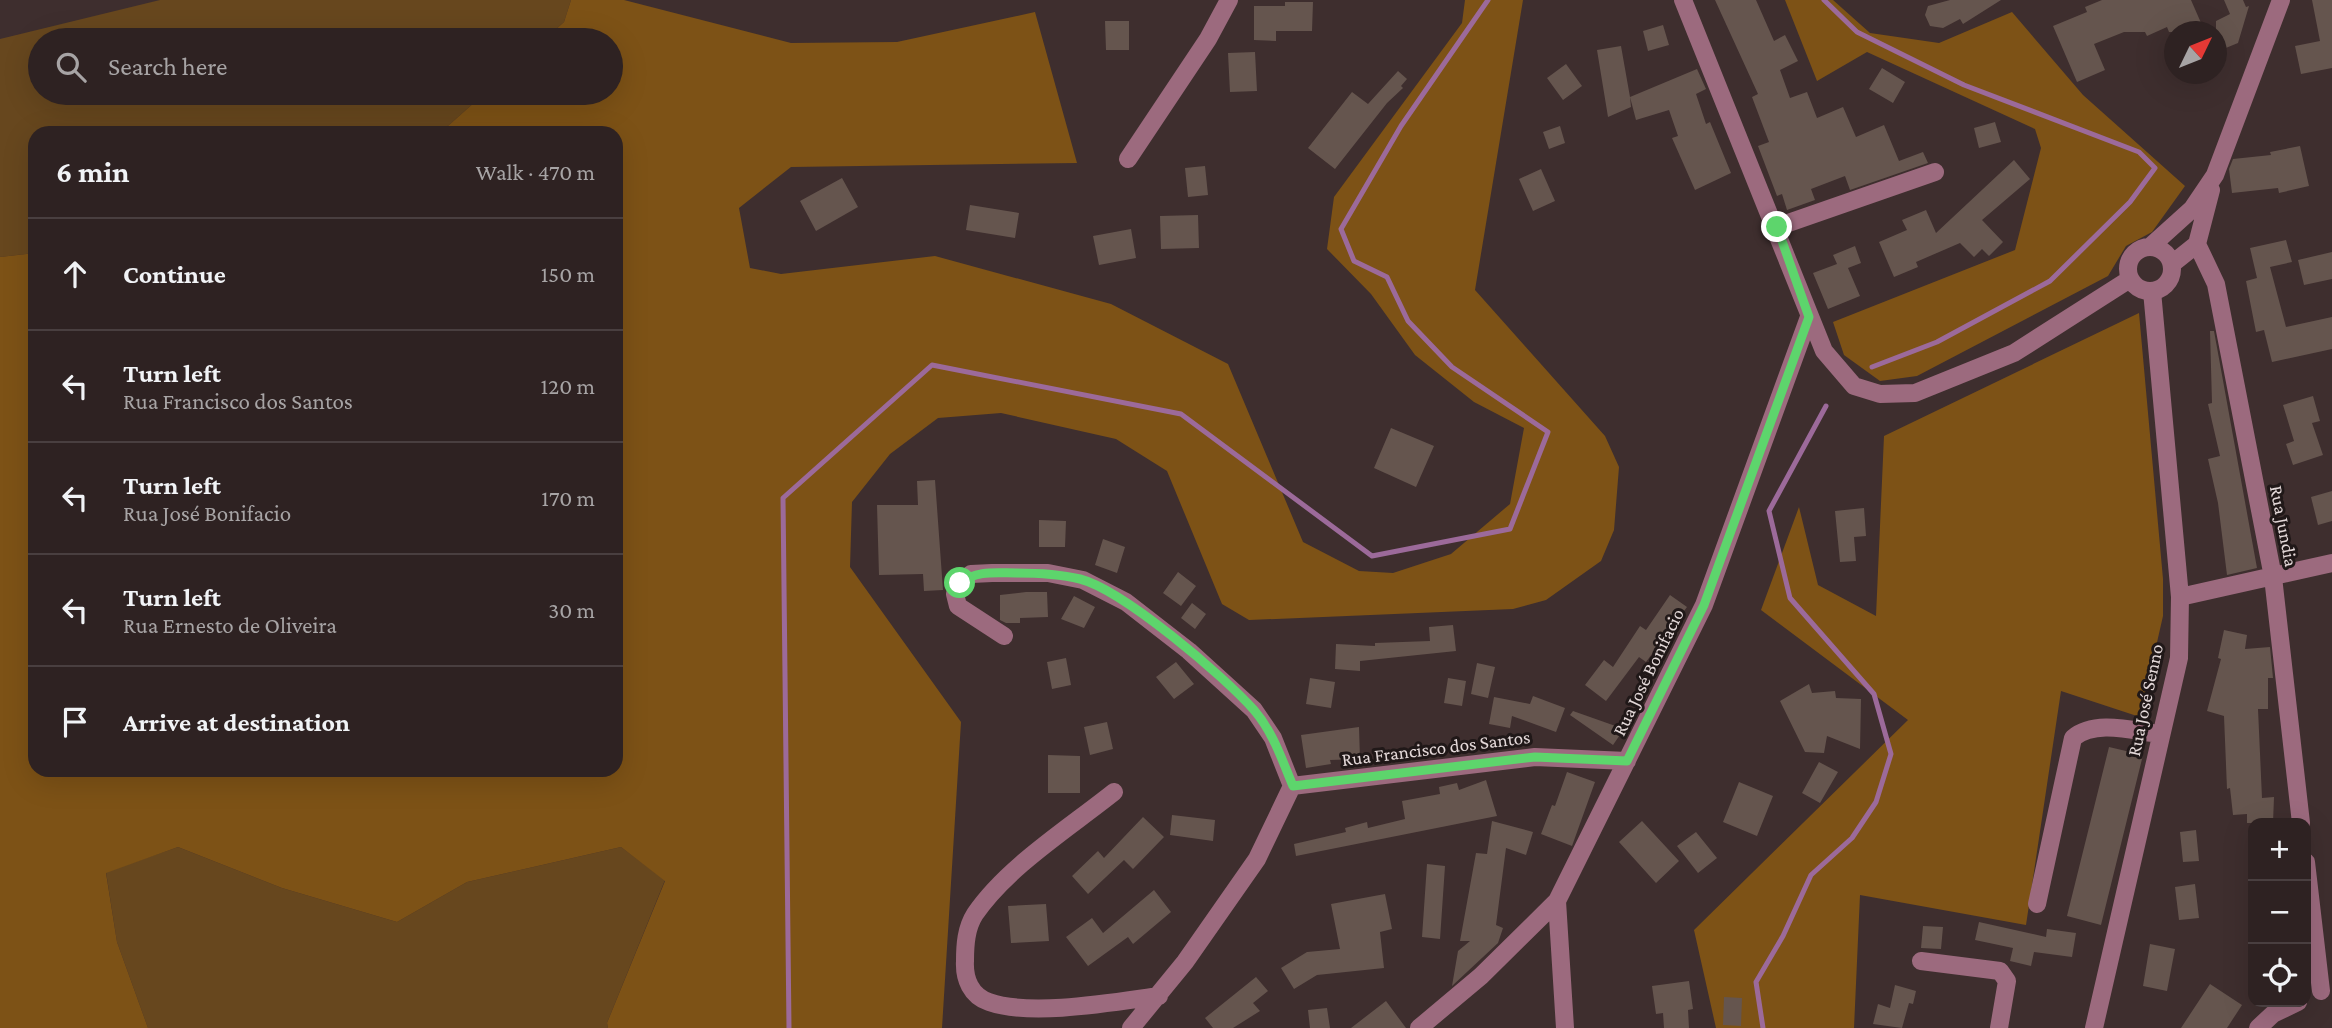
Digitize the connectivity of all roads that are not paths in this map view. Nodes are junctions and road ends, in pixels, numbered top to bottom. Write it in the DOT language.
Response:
graph roads {
  1 [pos="1228,0"];
  2 [pos="1683,0"];
  3 [pos="2281,0"];
  4 [pos="1128,159"];
  5 [pos="1935,172"];
  6 [pos="2214,175"];
  7 [pos="1777,227"];
  8 [pos="2197,244"];
  9 [pos="2151,246"];
  10 [pos="2172,264"];
  11 [pos="2130,279"];
  12 [pos="2152,291"];
  13 [pos="1809,317"];
  14 [pos="2332,563"];
  15 [pos="2273,577"];
  16 [pos="2180,597"];
  17 [pos="1003,636"];
  18 [pos="2160,734"];
  19 [pos="1627,761"];
  20 [pos="1293,786"];
  21 [pos="1114,792"];
  22 [pos="2300,818"];
  23 [pos="2308,881"];
  24 [pos="1557,901"];
  25 [pos="2037,904"];
  26 [pos="1921,961"];
  27 [pos="2320,994"];
  28 [pos="1159,996"];
  29 [pos="2288,1007"];
  30 [pos="1131,1028"];
  31 [pos="1419,1028"];
  32 [pos="1565,1028"];
  33 [pos="1999,1028"];
  34 [pos="2094,1028"];
  35 [pos="2258,1028"];
  1 -- 4 [label="street"];
  2 -- 7 [label="street"];
  3 -- 6 [label="street"];
  5 -- 7 [label="street"];
  6 -- 8 [label="street"];
  6 -- 9 [label="street"];
  7 -- 13 [label="street"];
  8 -- 10 [label="street"];
  8 -- 15 [label="street, Rua Jundia"];
  9 -- 10 [label="street"];
  9 -- 11 [label="street"];
  10 -- 12 [label="street"];
  11 -- 12 [label="street"];
  11 -- 13 [label="street"];
  12 -- 16 [label="street, Rua José Senno"];
  13 -- 19 [label="street, Rua José Bonifacio"];
  14 -- 15 [label="street"];
  15 -- 16 [label="street"];
  15 -- 22 [label="street, Rua Jundia"];
  16 -- 18 [label="street, Rua José Senno"];
  17 -- 20 [label="street"];
  18 -- 25 [label="street"];
  18 -- 34 [label="street, Rua José Senno"];
  19 -- 20 [label="street, Rua Francisco dos Santos"];
  19 -- 24 [label="street, Rua José Bonifacio"];
  20 -- 28 [label="street"];
  21 -- 28 [label="street"];
  23 -- 27 [label="street"];
  24 -- 31 [label="street, Rua José Bonifacio"];
  24 -- 32 [label="street"];
  26 -- 33 [label="street"];
  28 -- 30 [label="street"];
  29 -- 35 [label="street"];
}
